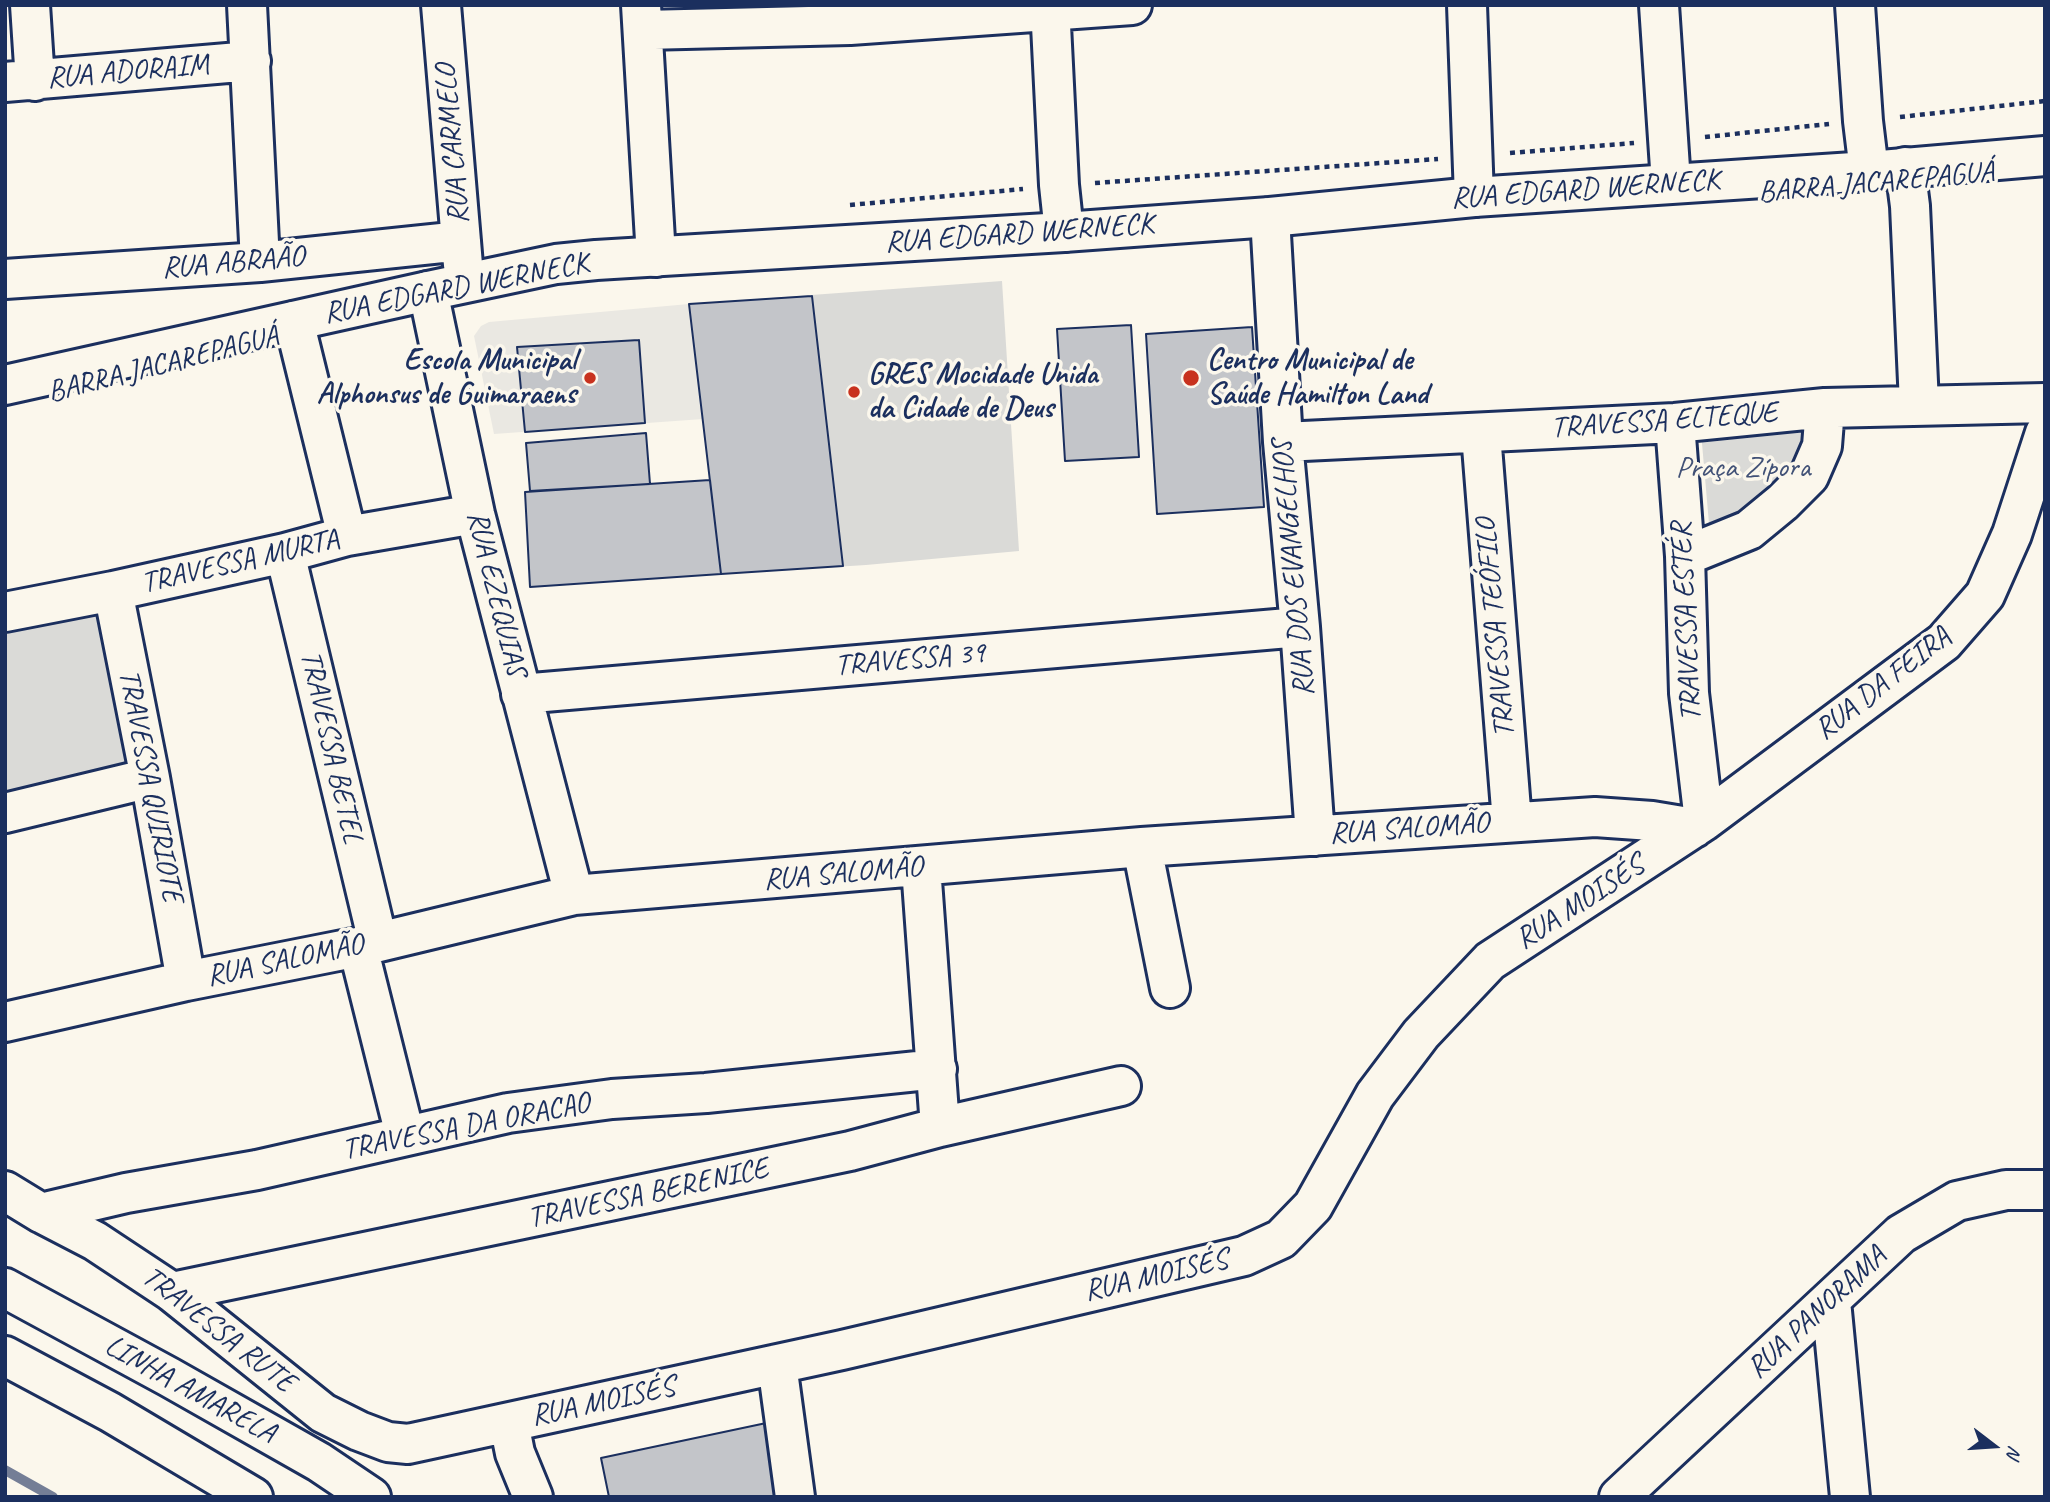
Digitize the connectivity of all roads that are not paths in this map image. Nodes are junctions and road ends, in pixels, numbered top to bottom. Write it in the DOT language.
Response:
graph roads {
  1 [pos="30,5"];
  2 [pos="247,5"];
  3 [pos="441,5"];
  4 [pos="1132,5"];
  5 [pos="1467,5"];
  6 [pos="1659,5"];
  7 [pos="1854,5"];
  8 [pos="1050,8"];
  9 [pos="850,15"];
  10 [pos="643,18"];
  11 [pos="251,61"];
  12 [pos="20,81"];
  13 [pos="2045,156"];
  14 [pos="1887,169"];
  15 [pos="1671,183"];
  16 [pos="1474,197"];
  17 [pos="1270,217"];
  18 [pos="1065,232"];
  19 [pos="461,241"];
  20 [pos="656,257"];
  21 [pos="260,262"];
  22 [pos="5,279"];
  23 [pos="465,283"];
  24 [pos="428,291"];
  25 [pos="294,321"];
  26 [pos="5,386"];
  27 [pos="2045,403"];
  28 [pos="1919,404"];
  29 [pos="1825,408"];
  30 [pos="1675,423"];
  31 [pos="2045,433"];
  32 [pos="1480,434"];
  33 [pos="1283,443"];
  34 [pos="475,514"];
  35 [pos="347,536"];
  36 [pos="285,553"];
  37 [pos="1685,556"];
  38 [pos="113,591"];
  39 [pos="5,612"];
  40 [pos="1300,627"];
  41 [pos="521,694"];
  42 [pos="150,778"];
  43 [pos="5,813"];
  44 [pos="1512,822"];
  45 [pos="1699,824"];
  46 [pos="1315,836"];
  47 [pos="1142,847"];
  48 [pos="921,867"];
  49 [pos="574,895"];
  50 [pos="368,944"];
  51 [pos="186,981"];
  52 [pos="1170,988"];
  53 [pos="5,1022"];
  54 [pos="937,1069"];
  55 [pos="1121,1086"];
  56 [pos="940,1127"];
  57 [pos="405,1135"];
  58 [pos="2045,1190"];
  59 [pos="5,1191"];
  60 [pos="41,1213"];
  61 [pos="5,1288"];
  62 [pos="172,1292"];
  63 [pos="1832,1301"];
  64 [pos="5,1356"];
  65 [pos="777,1364"];
  66 [pos="5,1377"];
  67 [pos="110,1412"];
  68 [pos="509,1423"];
  69 [pos="437,1438"];
  70 [pos="253,1497"];
  71 [pos="371,1497"];
  72 [pos="533,1497"];
  73 [pos="795,1497"];
  74 [pos="1619,1497"];
  75 [pos="1850,1497"];
  1 -- 12 [label="main road"];
  2 -- 11 [label="main road"];
  3 -- 19 [label="main road, RUA CARMELO"];
  4 -- 8 [label="main road"];
  5 -- 16 [label="main road"];
  6 -- 15 [label="main road"];
  7 -- 14 [label="main road"];
  8 -- 9 [label="main road"];
  8 -- 18 [label="main road"];
  9 -- 10 [label="main road"];
  10 -- 20 [label="main road"];
  11 -- 12 [label="main road, RUA ADORAIM"];
  11 -- 21 [label="main road"];
  13 -- 14 [label="main road, RUA EDGARD WERNECK"];
  14 -- 15 [label="main road, RUA EDGARD WERNECK"];
  14 -- 28 [label="main road"];
  15 -- 16 [label="main road, RUA EDGARD WERNECK"];
  16 -- 17 [label="main road, RUA EDGARD WERNECK"];
  17 -- 18 [label="main road, RUA EDGARD WERNECK"];
  17 -- 33 [label="main road, RUA DOS EVANGELHOS"];
  18 -- 20 [label="main road, RUA EDGARD WERNECK"];
  19 -- 21 [label="main road, RUA ABRAÃO"];
  19 -- 23 [label="main road, RUA CARMELO"];
  20 -- 23 [label="main road, RUA EDGARD WERNECK"];
  21 -- 22 [label="main road, RUA ABRAÃO"];
  23 -- 24 [label="main road, RUA EDGARD WERNECK"];
  24 -- 25 [label="main road, RUA EDGARD WERNECK"];
  24 -- 34 [label="main road, RUA EZEQUIAS"];
  25 -- 26 [label="main road, RUA EDGARD WERNECK"];
  25 -- 35 [label="main road"];
  27 -- 28 [label="main road, TRAVESSA ELTEQUE"];
  28 -- 29 [label="main road, TRAVESSA ELTEQUE"];
  29 -- 30 [label="main road, TRAVESSA ELTEQUE"];
  29 -- 37 [label="main road"];
  30 -- 32 [label="main road, TRAVESSA ELTEQUE"];
  30 -- 37 [label="main road, TRAVESSA ESTÉR"];
  31 -- 45 [label="main road, RUA DA FEIRA"];
  32 -- 33 [label="main road, TRAVESSA ELTEQUE"];
  32 -- 44 [label="main road, TRAVESSA TEÓFILO"];
  33 -- 40 [label="main road, RUA DOS EVANGELHOS"];
  34 -- 35 [label="main road, TRAVESSA MURTA"];
  34 -- 41 [label="main road, RUA EZEQUIAS"];
  35 -- 36 [label="main road, TRAVESSA MURTA"];
  36 -- 38 [label="main road, TRAVESSA MURTA"];
  36 -- 50 [label="main road, TRAVESSA BETEL"];
  37 -- 45 [label="main road, TRAVESSA ESTÉR"];
  38 -- 39 [label="main road, TRAVESSA MURTA"];
  38 -- 42 [label="main road, TRAVESSA QUIRIOTE"];
  40 -- 41 [label="main road, TRAVESSA 39"];
  40 -- 46 [label="main road, RUA DOS EVANGELHOS"];
  41 -- 49 [label="main road, RUA EZEQUIAS"];
  42 -- 43 [label="main road"];
  42 -- 51 [label="main road, TRAVESSA QUIRIOTE"];
  44 -- 45 [label="main road, RUA SALOMÃO"];
  44 -- 46 [label="main road, RUA SALOMÃO"];
  45 -- 65 [label="main road, RUA MOISÉS"];
  46 -- 47 [label="main road, RUA SALOMÃO"];
  47 -- 48 [label="main road, RUA SALOMÃO"];
  47 -- 52 [label="main road"];
  48 -- 49 [label="main road, RUA SALOMÃO"];
  48 -- 54 [label="main road"];
  49 -- 50 [label="main road, RUA SALOMÃO"];
  50 -- 51 [label="main road, RUA SALOMÃO"];
  50 -- 57 [label="main road, TRAVESSA BETEL"];
  51 -- 53 [label="main road, RUA SALOMÃO"];
  54 -- 56 [label="main road"];
  54 -- 57 [label="main road, TRAVESSA DA ORACAO"];
  55 -- 56 [label="main road, TRAVESSA BERENICE"];
  56 -- 62 [label="main road, TRAVESSA BERENICE"];
  57 -- 60 [label="main road, TRAVESSA DA ORACAO"];
  58 -- 63 [label="main road, RUA PANORAMA"];
  59 -- 60 [label="main road, TRAVESSA RUTE"];
  60 -- 62 [label="main road, TRAVESSA RUTE"];
  61 -- 71 [label="main road, LINHA AMARELA"];
  62 -- 69 [label="main road, TRAVESSA RUTE"];
  63 -- 74 [label="main road, RUA PANORAMA"];
  63 -- 75 [label="main road"];
  64 -- 67 [label="main road, LINHA AMARELA"];
  65 -- 68 [label="main road, RUA MOISÉS"];
  65 -- 73 [label="main road"];
  66 -- 67 [label="main road"];
  67 -- 70 [label="main road, LINHA AMARELA"];
  68 -- 69 [label="main road, RUA MOISÉS"];
  68 -- 72 [label="main road"];
}
